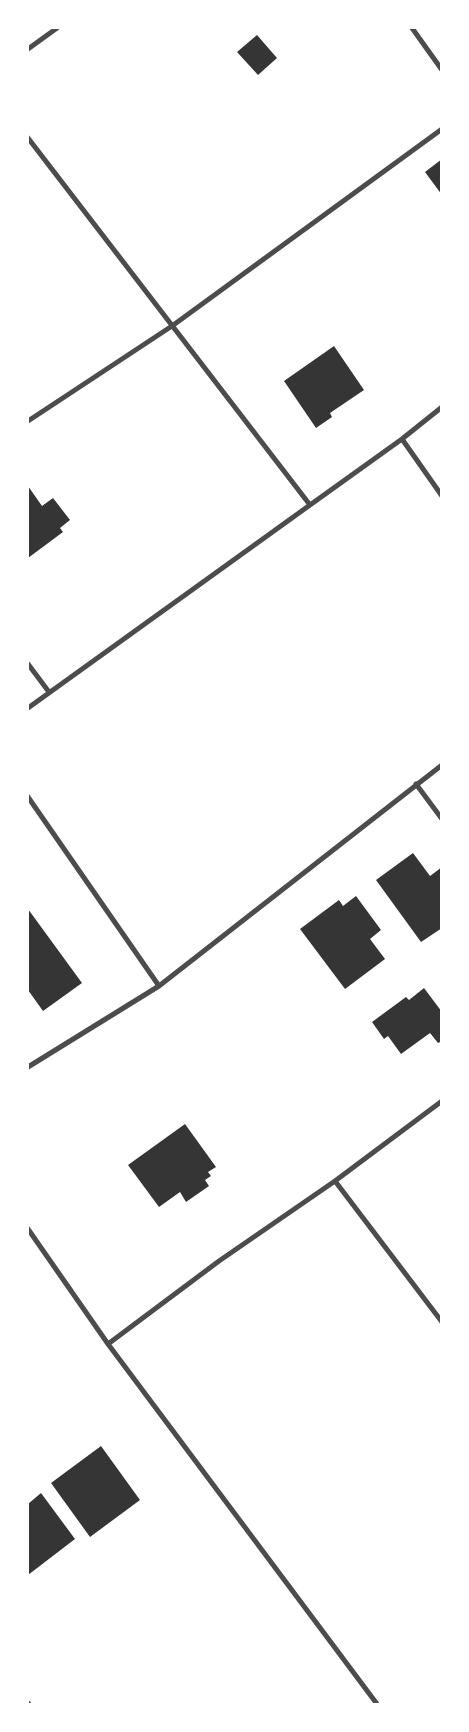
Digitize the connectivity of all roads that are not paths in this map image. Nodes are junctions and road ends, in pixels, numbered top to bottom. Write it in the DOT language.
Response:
graph roads {
  1 [pos="57,28"];
  2 [pos="412,28"];
  3 [pos="28,49"];
  4 [pos="442,70"];
  5 [pos="442,129"];
  6 [pos="28,138"];
  7 [pos="172,326"];
  8 [pos="442,408"];
  9 [pos="28,421"];
  10 [pos="402,439"];
  11 [pos="442,496"];
  12 [pos="310,505"];
  13 [pos="28,664"];
  14 [pos="49,692"];
  15 [pos="28,708"];
  16 [pos="442,764"];
  17 [pos="416,784"];
  18 [pos="28,797"];
  19 [pos="442,819"];
  20 [pos="159,986"];
  21 [pos="28,1067"];
  22 [pos="442,1101"];
  23 [pos="335,1181"];
  24 [pos="28,1229"];
  25 [pos="442,1322"];
  26 [pos="108,1344"];
  27 [pos="377,1704"];
  1 -- 3 [label="street"];
  2 -- 4 [label="street"];
  5 -- 7 [label="street"];
  6 -- 7 [label="street"];
  7 -- 9 [label="street"];
  7 -- 12 [label="street"];
  8 -- 10 [label="street"];
  10 -- 11 [label="street"];
  10 -- 12 [label="street"];
  12 -- 14 [label="street"];
  13 -- 14 [label="street"];
  14 -- 15 [label="street"];
  16 -- 17 [label="street"];
  17 -- 19 [label="street"];
  17 -- 20 [label="street"];
  18 -- 20 [label="street"];
  20 -- 21 [label="street"];
  22 -- 23 [label="street"];
  23 -- 25 [label="street"];
  23 -- 26 [label="street"];
  24 -- 26 [label="street"];
  26 -- 27 [label="street"];
}
